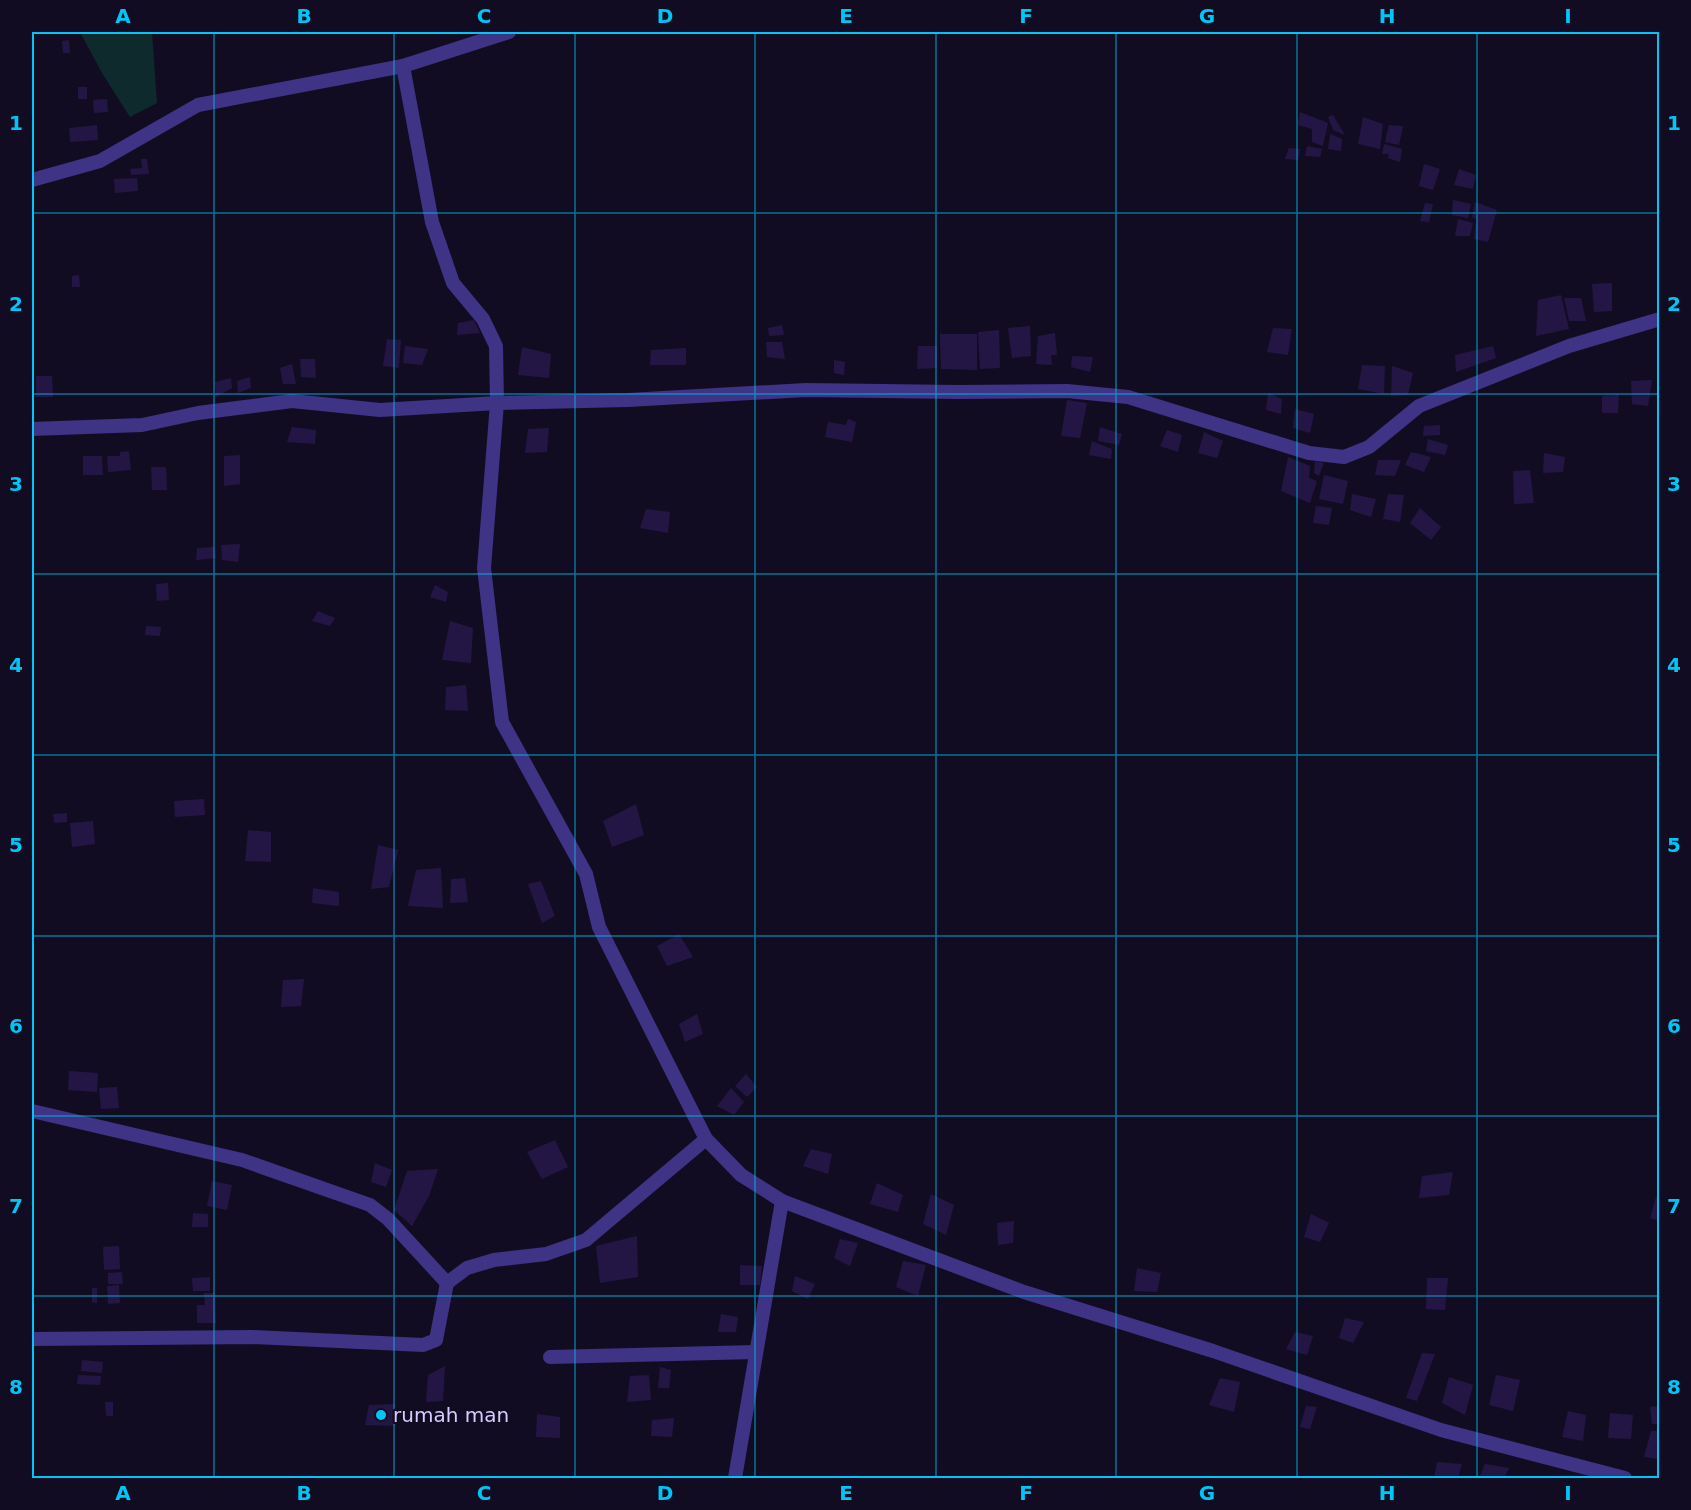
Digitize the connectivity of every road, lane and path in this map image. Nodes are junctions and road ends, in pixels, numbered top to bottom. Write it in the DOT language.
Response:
graph roads {
  1 [pos="509,32"];
  2 [pos="403,66"];
  3 [pos="32,180"];
  4 [pos="1659,319"];
  5 [pos="497,403"];
  6 [pos="32,429"];
  7 [pos="32,1111"];
  8 [pos="705,1139"];
  9 [pos="782,1201"];
  10 [pos="447,1283"];
  11 [pos="32,1339"];
  12 [pos="756,1352"];
  13 [pos="550,1357"];
  14 [pos="735,1479"];
  15 [pos="1625,1479"];
  1 -- 2 [label="street"];
  2 -- 3 [label="street"];
  2 -- 5 [label="street"];
  4 -- 5 [label="street"];
  5 -- 6 [label="street"];
  5 -- 8 [label="street"];
  7 -- 10 [label="street"];
  8 -- 9 [label="street"];
  8 -- 10 [label="street"];
  9 -- 12 [label="street"];
  9 -- 15 [label="street"];
  10 -- 11 [label="street"];
  12 -- 13 [label="street"];
  12 -- 14 [label="street"];
}
